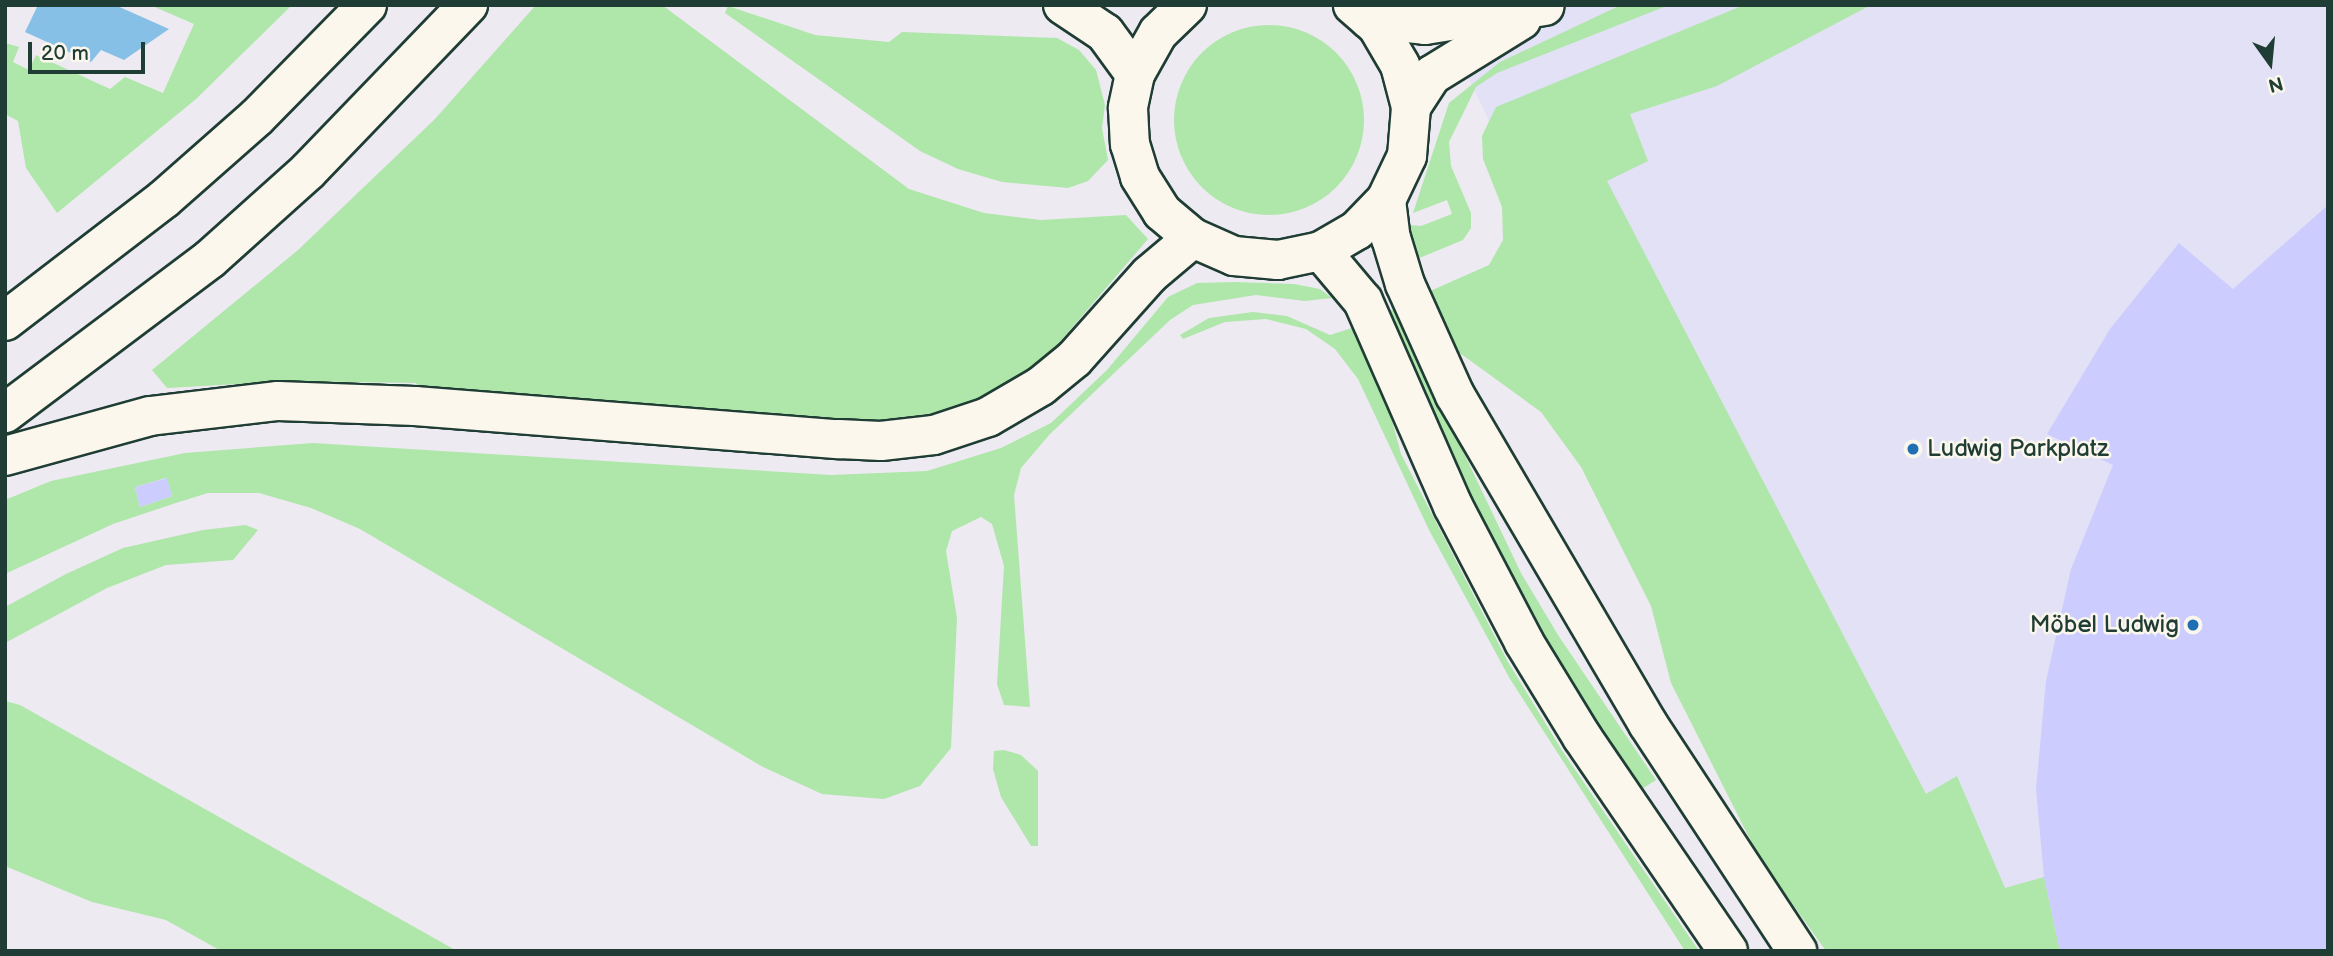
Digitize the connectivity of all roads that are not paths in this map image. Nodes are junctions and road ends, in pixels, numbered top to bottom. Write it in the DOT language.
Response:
graph roads {
  1 [pos="367,5"];
  2 [pos="468,5"];
  3 [pos="1063,5"];
  4 [pos="1187,5"];
  5 [pos="1546,6"];
  6 [pos="1361,12"];
  7 [pos="1135,74"];
  8 [pos="1411,107"];
  9 [pos="1387,200"];
  10 [pos="1193,238"];
  11 [pos="1321,251"];
  12 [pos="5,321"];
  13 [pos="5,413"];
  14 [pos="5,456"];
  15 [pos="1728,951"];
  16 [pos="1797,951"];
  1 -- 12 [label="main road"];
  2 -- 13 [label="main road"];
  3 -- 7 [label="main road"];
  4 -- 7 [label="main road"];
  5 -- 6 [label="main road"];
  5 -- 8 [label="main road"];
  6 -- 8 [label="main road"];
  7 -- 10 [label="main road"];
  8 -- 9 [label="main road"];
  9 -- 11 [label="main road"];
  9 -- 16 [label="main road"];
  10 -- 11 [label="main road"];
  10 -- 14 [label="main road"];
  11 -- 15 [label="main road"];
}
